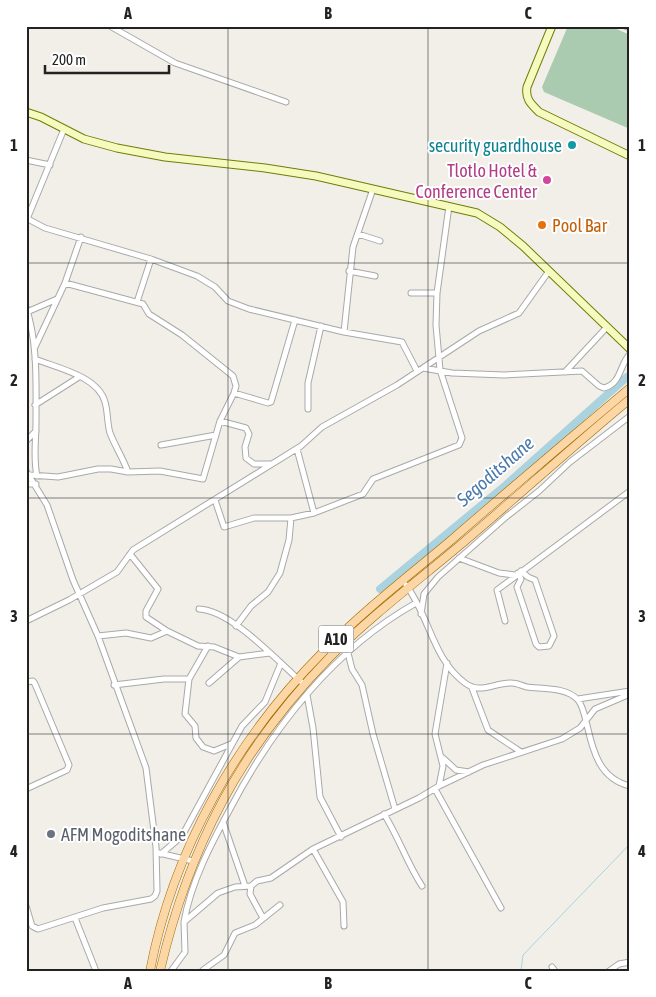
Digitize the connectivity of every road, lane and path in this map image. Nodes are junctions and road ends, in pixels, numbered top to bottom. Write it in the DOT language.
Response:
graph roads {
  1 [pos="110,26"];
  2 [pos="552,26"];
  3 [pos="625,26"];
  4 [pos="630,28"];
  5 [pos="286,102"];
  6 [pos="26,112"];
  7 [pos="64,129"];
  8 [pos="630,156"];
  9 [pos="26,160"];
  10 [pos="50,165"];
  11 [pos="373,189"];
  12 [pos="449,206"];
  13 [pos="27,218"];
  14 [pos="358,234"];
  15 [pos="81,237"];
  16 [pos="380,241"];
  17 [pos="151,259"];
  18 [pos="349,271"];
  19 [pos="549,271"];
  20 [pos="375,276"];
  21 [pos="65,283"];
  22 [pos="411,293"];
  23 [pos="437,293"];
  24 [pos="57,299"];
  25 [pos="137,302"];
  26 [pos="27,311"];
  27 [pos="295,320"];
  28 [pos="320,326"];
  29 [pos="607,327"];
  30 [pos="344,332"];
  31 [pos="34,349"];
  32 [pos="630,349"];
  33 [pos="630,354"];
  34 [pos="438,358"];
  35 [pos="35,359"];
  36 [pos="422,368"];
  37 [pos="440,370"];
  38 [pos="417,372"];
  39 [pos="565,372"];
  40 [pos="79,377"];
  41 [pos="630,388"];
  42 [pos="234,393"];
  43 [pos="630,399"];
  44 [pos="35,406"];
  45 [pos="308,409"];
  46 [pos="630,416"];
  47 [pos="220,421"];
  48 [pos="36,431"];
  49 [pos="216,435"];
  50 [pos="26,441"];
  51 [pos="161,445"];
  52 [pos="297,448"];
  53 [pos="271,464"];
  54 [pos="128,472"];
  55 [pos="28,473"];
  56 [pos="37,476"];
  57 [pos="26,484"];
  58 [pos="36,484"];
  59 [pos="630,491"];
  60 [pos="215,500"];
  61 [pos="314,513"];
  62 [pos="291,518"];
  63 [pos="130,554"];
  64 [pos="459,558"];
  65 [pos="518,573"];
  66 [pos="403,581"];
  67 [pos="409,588"];
  68 [pos="79,593"];
  69 [pos="378,603"];
  70 [pos="416,603"];
  71 [pos="199,609"];
  72 [pos="384,610"];
  73 [pos="421,614"];
  74 [pos="26,621"];
  75 [pos="505,621"];
  76 [pos="236,626"];
  77 [pos="167,630"];
  78 [pos="98,636"];
  79 [pos="208,646"];
  80 [pos="270,653"];
  81 [pos="348,653"];
  82 [pos="239,658"];
  83 [pos="447,663"];
  84 [pos="281,664"];
  85 [pos="189,679"];
  86 [pos="297,679"];
  87 [pos="26,682"];
  88 [pos="209,683"];
  89 [pos="114,685"];
  90 [pos="305,685"];
  91 [pos="472,688"];
  92 [pos="630,692"];
  93 [pos="306,695"];
  94 [pos="578,699"];
  95 [pos="586,721"];
  96 [pos="232,744"];
  97 [pos="522,752"];
  98 [pos="442,757"];
  99 [pos="469,772"];
  100 [pos="630,786"];
  101 [pos="437,787"];
  102 [pos="26,789"];
  103 [pos="395,809"];
  104 [pos="384,814"];
  105 [pos="223,822"];
  106 [pos="341,837"];
  107 [pos="313,849"];
  108 [pos="159,853"];
  109 [pos="184,858"];
  110 [pos="193,861"];
  111 [pos="248,886"];
  112 [pos="422,886"];
  113 [pos="280,905"];
  114 [pos="26,906"];
  115 [pos="501,908"];
  116 [pos="75,918"];
  117 [pos="263,918"];
  118 [pos="184,922"];
  119 [pos="344,926"];
  120 [pos="629,962"];
  121 [pos="203,970"];
  122 [pos="628,970"];
  123 [pos="96,971"];
  124 [pos="150,971"];
  125 [pos="160,971"];
  126 [pos="171,971"];
  127 [pos="609,971"];
  1 -- 5 [label="street"];
  2 -- 8 [label="street"];
  3 -- 4 [label="street"];
  6 -- 7 [label="street"];
  7 -- 10 [label="street"];
  7 -- 11 [label="street"];
  9 -- 10 [label="street"];
  10 -- 13 [label="street"];
  11 -- 12 [label="street"];
  11 -- 14 [label="street"];
  12 -- 19 [label="street"];
  12 -- 23 [label="street"];
  13 -- 15 [label="street"];
  14 -- 16 [label="street"];
  14 -- 18 [label="street"];
  15 -- 17 [label="street"];
  15 -- 21 [label="street"];
  17 -- 25 [label="street"];
  17 -- 27 [label="street"];
  18 -- 20 [label="street"];
  18 -- 30 [label="street"];
  19 -- 29 [label="street"];
  19 -- 34 [label="street"];
  21 -- 24 [label="street"];
  21 -- 25 [label="street"];
  22 -- 23 [label="street"];
  23 -- 34 [label="street"];
  24 -- 26 [label="street"];
  24 -- 31 [label="street"];
  25 -- 42 [label="street"];
  26 -- 31 [label="street"];
  27 -- 28 [label="street"];
  27 -- 42 [label="street"];
  28 -- 30 [label="street"];
  28 -- 45 [label="street"];
  29 -- 32 [label="street"];
  29 -- 39 [label="street"];
  30 -- 38 [label="street"];
  31 -- 35 [label="street"];
  33 -- 39 [label="street"];
  34 -- 36 [label="street"];
  34 -- 37 [label="street"];
  35 -- 40 [label="street"];
  35 -- 44 [label="street"];
  36 -- 37 [label="street"];
  36 -- 38 [label="street"];
  37 -- 39 [label="street"];
  37 -- 61 [label="street"];
  38 -- 52 [label="street"];
  40 -- 44 [label="street"];
  40 -- 54 [label="street"];
  41 -- 66 [label="main road, A10"];
  42 -- 47 [label="street"];
  43 -- 67 [label="main road, A10"];
  44 -- 48 [label="street"];
  46 -- 64 [label="street"];
  47 -- 49 [label="street"];
  47 -- 53 [label="street"];
  48 -- 50 [label="street"];
  48 -- 56 [label="street"];
  49 -- 51 [label="street"];
  49 -- 54 [label="street"];
  52 -- 53 [label="street"];
  52 -- 61 [label="street"];
  53 -- 60 [label="street"];
  54 -- 56 [label="street"];
  55 -- 56 [label="street"];
  55 -- 58 [label="street"];
  57 -- 58 [label="street"];
  58 -- 68 [label="street"];
  59 -- 65 [label="street"];
  60 -- 62 [label="street"];
  60 -- 63 [label="street"];
  61 -- 62 [label="street"];
  62 -- 76 [label="street"];
  63 -- 68 [label="street"];
  63 -- 77 [label="street"];
  64 -- 65 [label="street"];
  64 -- 73 [label="street"];
  65 -- 65 [label="street"];
  65 -- 75 [label="street"];
  66 -- 67 [label="street"];
  66 -- 69 [label="main road, A10"];
  67 -- 70 [label="street"];
  67 -- 72 [label="main road, A10"];
  68 -- 74 [label="street"];
  68 -- 78 [label="street"];
  69 -- 72 [label="main road"];
  69 -- 86 [label="main road, A10"];
  70 -- 73 [label="street"];
  70 -- 81 [label="street"];
  71 -- 76 [label="street"];
  72 -- 90 [label="main road, A10"];
  73 -- 83 [label="street"];
  76 -- 80 [label="street"];
  77 -- 78 [label="street"];
  77 -- 79 [label="street"];
  78 -- 89 [label="street"];
  79 -- 82 [label="street"];
  79 -- 85 [label="street"];
  80 -- 82 [label="street"];
  80 -- 84 [label="street"];
  81 -- 93 [label="street"];
  81 -- 103 [label="street"];
  82 -- 88 [label="street"];
  83 -- 91 [label="street"];
  83 -- 98 [label="street"];
  84 -- 86 [label="street"];
  84 -- 96 [label="street"];
  85 -- 89 [label="street"];
  85 -- 96 [label="street"];
  86 -- 90 [label="street"];
  86 -- 109 [label="main road, A10"];
  87 -- 102 [label="street"];
  89 -- 108 [label="street"];
  90 -- 110 [label="main road, A10"];
  91 -- 94 [label="street"];
  91 -- 97 [label="street"];
  92 -- 94 [label="street"];
  92 -- 95 [label="street"];
  93 -- 105 [label="street"];
  93 -- 106 [label="street"];
  94 -- 95 [label="street"];
  95 -- 97 [label="street"];
  95 -- 100 [label="street"];
  96 -- 108 [label="street"];
  97 -- 99 [label="street"];
  98 -- 99 [label="street"];
  98 -- 101 [label="street"];
  99 -- 101 [label="street"];
  101 -- 103 [label="street"];
  101 -- 115 [label="street"];
  103 -- 104 [label="street"];
  104 -- 106 [label="street"];
  104 -- 112 [label="street"];
  105 -- 111 [label="street"];
  105 -- 118 [label="street"];
  106 -- 107 [label="street"];
  107 -- 111 [label="street"];
  107 -- 119 [label="street"];
  108 -- 109 [label="street"];
  108 -- 116 [label="street"];
  109 -- 110 [label="street"];
  109 -- 124 [label="main road, A10"];
  110 -- 125 [label="main road, A10"];
  111 -- 117 [label="street"];
  111 -- 118 [label="street"];
  113 -- 117 [label="street"];
  114 -- 116 [label="street"];
  116 -- 123 [label="street"];
  117 -- 121 [label="street"];
  118 -- 126 [label="street"];
  120 -- 122 [label="street"];
  120 -- 127 [label="street"];
}
